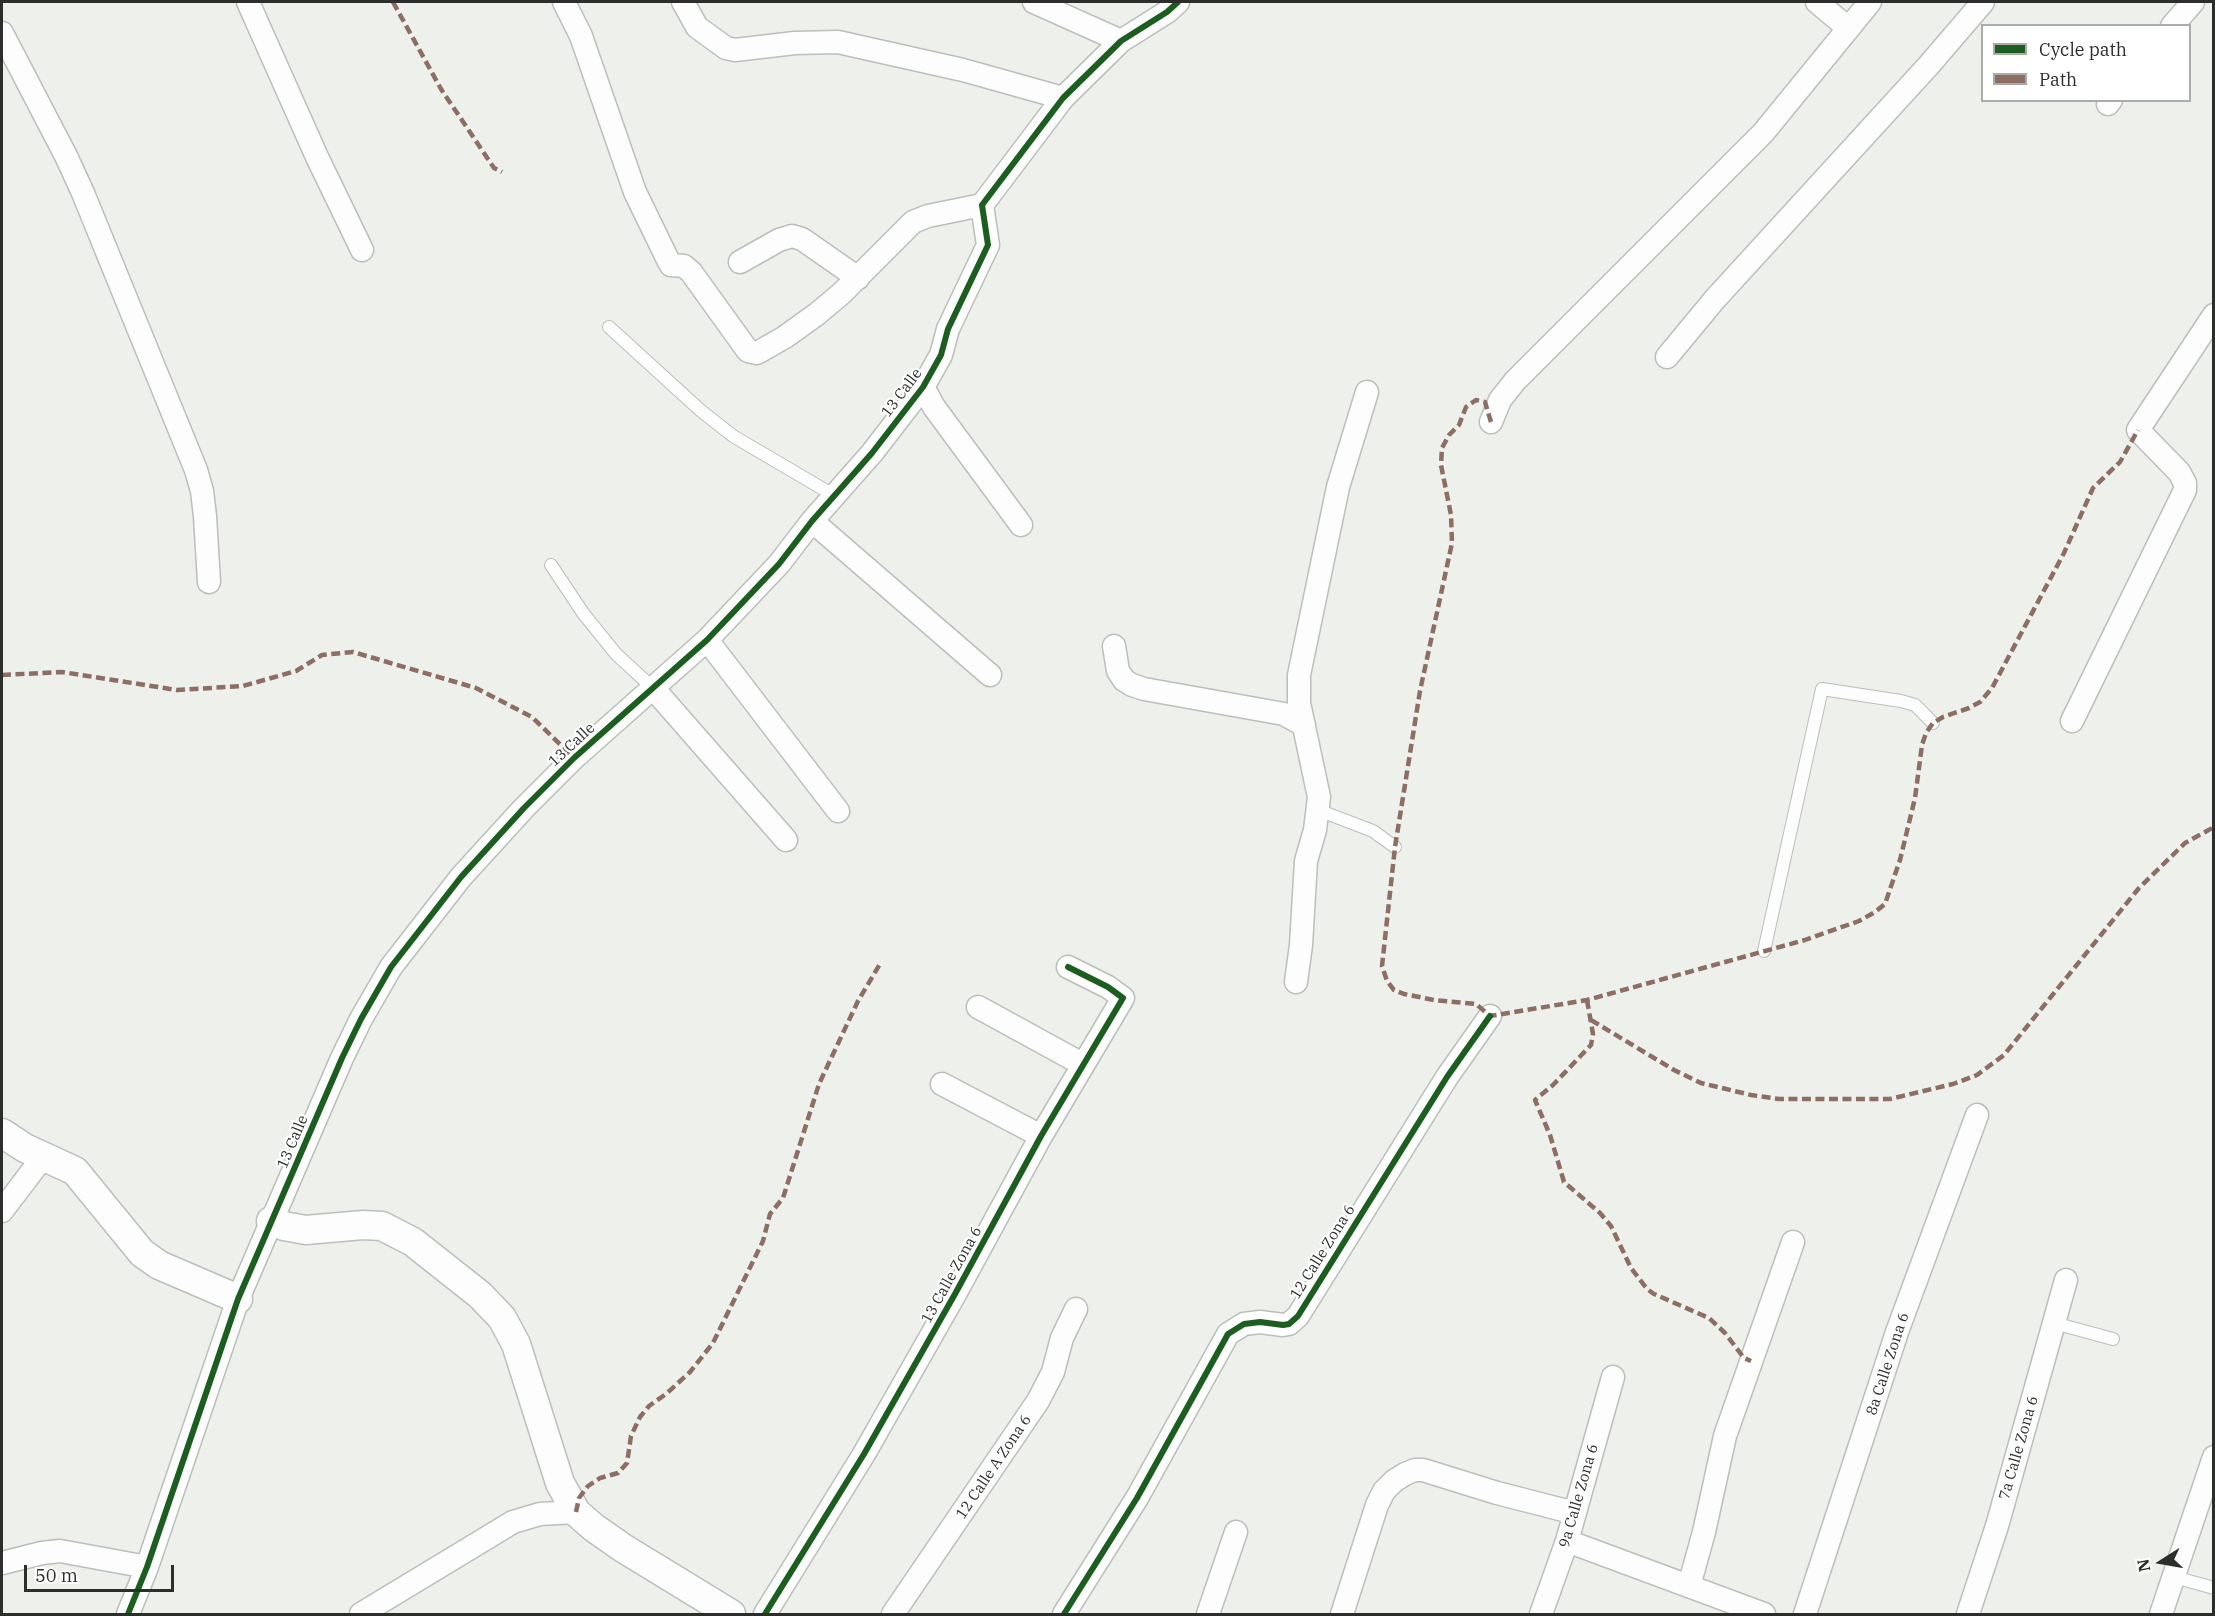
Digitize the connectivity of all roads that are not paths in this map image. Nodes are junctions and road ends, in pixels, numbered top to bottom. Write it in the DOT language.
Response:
graph roads {
  1 [pos="248,2"];
  2 [pos="564,2"];
  3 [pos="683,2"];
  4 [pos="1034,2"];
  5 [pos="1178,2"];
  6 [pos="1817,2"];
  7 [pos="1870,2"];
  8 [pos="1983,2"];
  9 [pos="2193,2"];
  10 [pos="2174,24"];
  11 [pos="1848,28"];
  12 [pos="2,33"];
  13 [pos="1121,41"];
  14 [pos="1063,98"];
  15 [pos="982,205"];
  16 [pos="362,250"];
  17 [pos="740,262"];
  18 [pos="858,278"];
  19 [pos="2214,315"];
  20 [pos="609,327"];
  21 [pos="1667,357"];
  22 [pos="923,387"];
  23 [pos="1367,392"];
  24 [pos="1491,422"];
  25 [pos="835,496"];
  26 [pos="812,521"];
  27 [pos="1021,525"];
  28 [pos="551,565"];
  29 [pos="209,582"];
  30 [pos="706,640"];
  31 [pos="1114,646"];
  32 [pos="990,675"];
  33 [pos="653,688"];
  34 [pos="2072,721"];
  35 [pos="1933,723"];
  36 [pos="1304,725"];
  37 [pos="1318,810"];
  38 [pos="837,811"];
  39 [pos="786,840"];
  40 [pos="1395,847"];
  41 [pos="1764,951"];
  42 [pos="1068,967"];
  43 [pos="1296,982"];
  44 [pos="978,1007"];
  45 [pos="1491,1016"];
  46 [pos="1082,1064"];
  47 [pos="942,1084"];
  48 [pos="1977,1115"];
  49 [pos="2,1133"];
  50 [pos="1041,1136"];
  51 [pos="44,1157"];
  52 [pos="2,1211"];
  53 [pos="271,1221"];
  54 [pos="1792,1242"];
  55 [pos="2066,1280"];
  56 [pos="238,1299"];
  57 [pos="1076,1309"];
  58 [pos="2054,1323"];
  59 [pos="2114,1339"];
  60 [pos="1612,1377"];
  61 [pos="2214,1457"];
  62 [pos="576,1512"];
  63 [pos="1575,1513"];
  64 [pos="1236,1532"];
  65 [pos="1567,1541"];
  66 [pos="2,1563"];
  67 [pos="147,1567"];
  68 [pos="2174,1577"];
  69 [pos="1689,1586"];
  70 [pos="2214,1588"];
  71 [pos="128,1614"];
  72 [pos="361,1614"];
  73 [pos="731,1614"];
  74 [pos="765,1614"];
  75 [pos="893,1614"];
  76 [pos="1064,1614"];
  77 [pos="1208,1614"];
  78 [pos="1342,1614"];
  79 [pos="1541,1614"];
  80 [pos="1764,1614"];
  81 [pos="1805,1614"];
  82 [pos="1968,1614"];
  83 [pos="2161,1614"];
  1 -- 16 [label="street"];
  2 -- 18 [label="street"];
  3 -- 14 [label="street"];
  4 -- 13 [label="street"];
  5 -- 13 [label="street"];
  6 -- 11 [label="street"];
  7 -- 11 [label="street"];
  8 -- 21 [label="street"];
  9 -- 10 [label="street"];
  11 -- 24 [label="street"];
  12 -- 29 [label="street"];
  13 -- 14 [label="street"];
  14 -- 15 [label="street"];
  15 -- 18 [label="street"];
  15 -- 22 [label="street, 13 Calle"];
  17 -- 18 [label="street"];
  19 -- 34 [label="street"];
  20 -- 25 [label="lane"];
  22 -- 25 [label="street, 13 Calle"];
  22 -- 27 [label="street"];
  23 -- 36 [label="street"];
  25 -- 26 [label="street, 13 Calle"];
  26 -- 30 [label="street, 13 Calle"];
  26 -- 32 [label="street"];
  28 -- 33 [label="lane"];
  30 -- 33 [label="street, 13 Calle"];
  30 -- 38 [label="street"];
  31 -- 36 [label="street"];
  33 -- 39 [label="street"];
  33 -- 53 [label="street, 13 Calle"];
  35 -- 41 [label="lane"];
  36 -- 37 [label="street"];
  37 -- 40 [label="lane"];
  37 -- 43 [label="street"];
  42 -- 46 [label="street, 13 Calle Zona 6"];
  44 -- 46 [label="street"];
  45 -- 76 [label="street, 12 Calle Zona 6"];
  46 -- 50 [label="street, 13 Calle Zona 6"];
  47 -- 50 [label="street"];
  48 -- 81 [label="street, 8a Calle Zona 6"];
  49 -- 51 [label="street"];
  50 -- 74 [label="street, 13 Calle Zona 6"];
  51 -- 52 [label="street"];
  51 -- 56 [label="street"];
  53 -- 56 [label="street, 13 Calle"];
  53 -- 62 [label="street"];
  54 -- 69 [label="street"];
  55 -- 58 [label="street, 7a Calle Zona 6"];
  56 -- 67 [label="street, 13 Calle"];
  57 -- 75 [label="street, 12 Calle A Zona 6"];
  58 -- 59 [label="lane"];
  58 -- 82 [label="street, 7a Calle Zona 6"];
  60 -- 63 [label="street, 9a Calle Zona 6"];
  61 -- 68 [label="street"];
  62 -- 72 [label="street"];
  62 -- 73 [label="street"];
  63 -- 65 [label="street, 9a Calle Zona 6"];
  63 -- 78 [label="street"];
  64 -- 77 [label="street"];
  65 -- 69 [label="street"];
  65 -- 79 [label="street, 9a Calle Zona 6"];
  66 -- 67 [label="street"];
  67 -- 71 [label="street, 13 Calle"];
  68 -- 70 [label="lane"];
  68 -- 83 [label="street"];
  69 -- 80 [label="street"];
}
